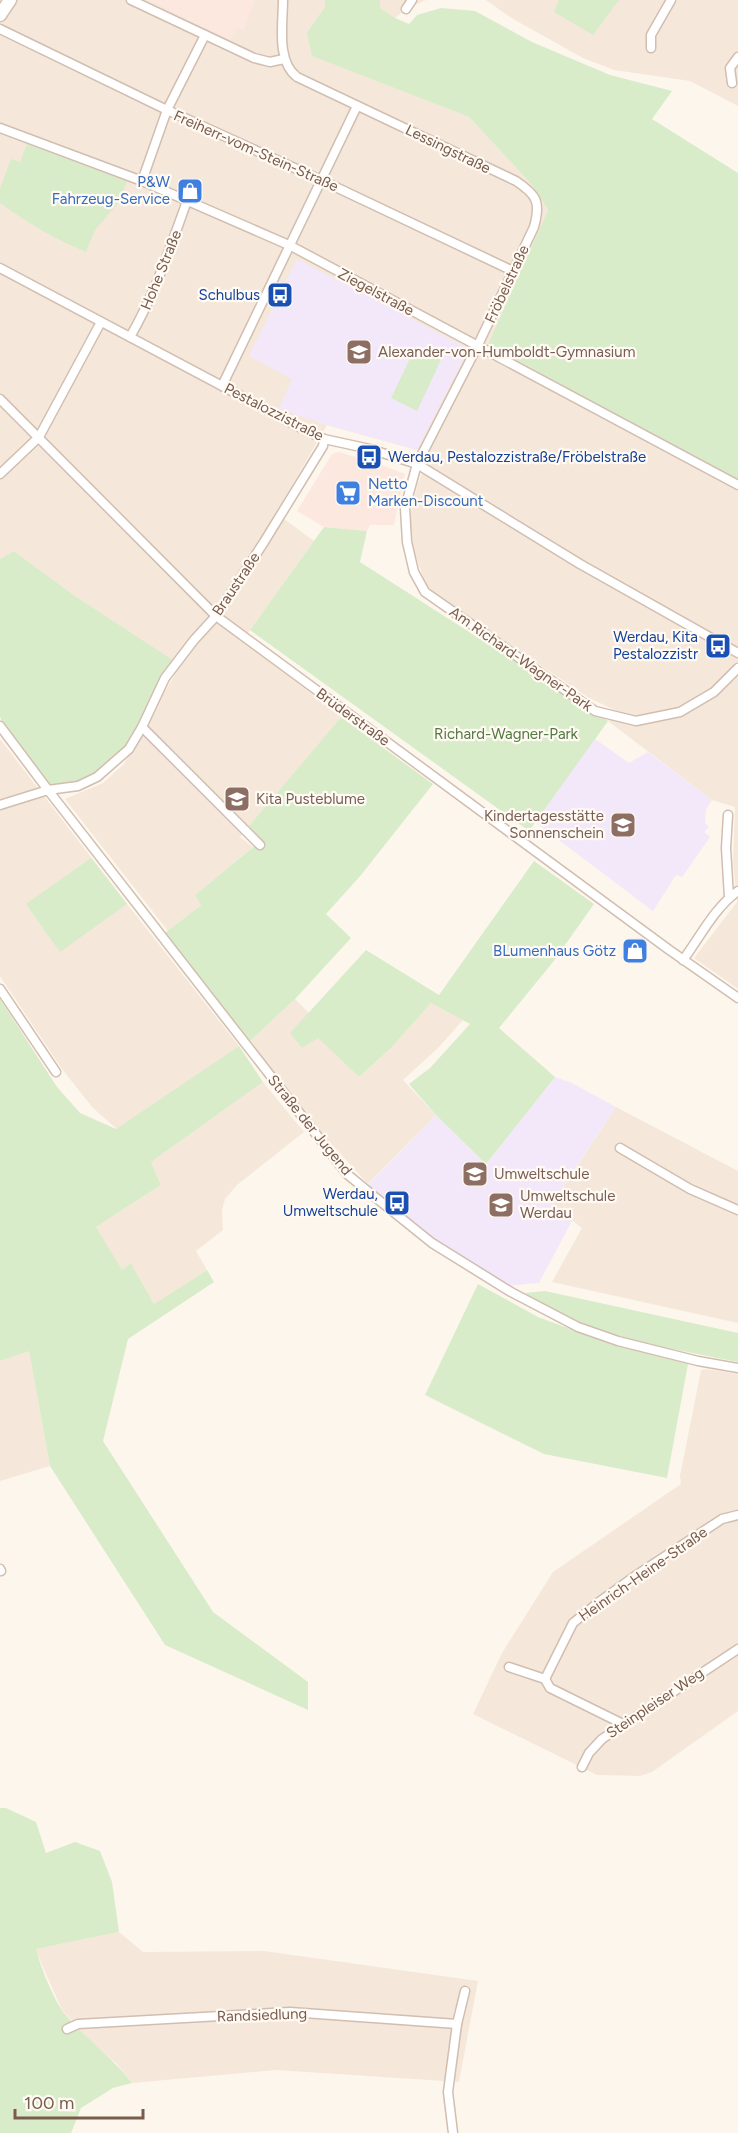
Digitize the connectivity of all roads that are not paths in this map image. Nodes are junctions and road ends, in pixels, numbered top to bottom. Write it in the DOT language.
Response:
graph roads {
  1 [pos="10,0"];
  2 [pos="131,0"];
  3 [pos="283,0"];
  4 [pos="412,0"];
  5 [pos="671,0"];
  6 [pos="406,9"];
  7 [pos="0,15"];
  8 [pos="0,29"];
  9 [pos="205,35"];
  10 [pos="651,48"];
  11 [pos="738,57"];
  12 [pos="284,59"];
  13 [pos="732,83"];
  14 [pos="357,106"];
  15 [pos="166,110"];
  16 [pos="0,128"];
  17 [pos="142,181"];
  18 [pos="323,181"];
  19 [pos="535,198"];
  20 [pos="187,201"];
  21 [pos="291,246"];
  22 [pos="0,268"];
  23 [pos="513,271"];
  24 [pos="101,322"];
  25 [pos="130,337"];
  26 [pos="477,347"];
  27 [pos="222,386"];
  28 [pos="0,399"];
  29 [pos="39,437"];
  30 [pos="324,439"];
  31 [pos="417,464"];
  32 [pos="0,474"];
  33 [pos="738,485"];
  34 [pos="216,616"];
  35 [pos="738,653"];
  36 [pos="738,668"];
  37 [pos="0,726"];
  38 [pos="142,727"];
  39 [pos="48,790"];
  40 [pos="0,805"];
  41 [pos="728,815"];
  42 [pos="260,845"];
  43 [pos="738,891"];
  44 [pos="729,897"];
  45 [pos="683,960"];
  46 [pos="0,989"];
  47 [pos="738,998"];
  48 [pos="56,1072"];
  49 [pos="620,1148"];
  50 [pos="738,1210"];
  51 [pos="738,1368"];
  52 [pos="738,1515"];
  53 [pos="738,1648"];
  54 [pos="509,1667"];
  55 [pos="545,1679"];
  56 [pos="623,1724"];
  57 [pos="582,1767"];
  58 [pos="465,1991"];
  59 [pos="458,2024"];
  60 [pos="67,2029"];
  61 [pos="453,2133"];
  1 -- 7 [label="street"];
  2 -- 9 [label="street"];
  3 -- 12 [label="street"];
  4 -- 6 [label="street"];
  5 -- 10 [label="street"];
  8 -- 15 [label="street, Freiherr-vom-Stein-Straße"];
  9 -- 12 [label="street"];
  9 -- 15 [label="street"];
  11 -- 13 [label="street"];
  12 -- 14 [label="street, Lessingstraße"];
  14 -- 18 [label="street"];
  14 -- 19 [label="street, Lessingstraße"];
  15 -- 17 [label="street"];
  15 -- 18 [label="street, Freiherr-vom-Stein-Straße"];
  16 -- 17 [label="street, Ziegelstraße"];
  17 -- 20 [label="street, Ziegelstraße"];
  18 -- 21 [label="street"];
  18 -- 23 [label="street, Freiherr-vom-Stein-Straße"];
  19 -- 23 [label="street, Fröbelstraße"];
  20 -- 21 [label="street, Ziegelstraße"];
  20 -- 25 [label="street, Hohe Straße"];
  21 -- 26 [label="street, Ziegelstraße"];
  21 -- 27 [label="street"];
  22 -- 24 [label="street, Pestalozzistraße"];
  23 -- 26 [label="street, Fröbelstraße"];
  24 -- 25 [label="street, Pestalozzistraße"];
  24 -- 29 [label="street"];
  25 -- 27 [label="street, Pestalozzistraße"];
  26 -- 31 [label="street, Fröbelstraße"];
  26 -- 33 [label="street, Ziegelstraße"];
  27 -- 30 [label="street, Pestalozzistraße"];
  28 -- 29 [label="street, Brüderstraße"];
  29 -- 32 [label="street"];
  29 -- 34 [label="street, Brüderstraße"];
  30 -- 31 [label="street, Pestalozzistraße"];
  30 -- 34 [label="street, Braustraße"];
  31 -- 35 [label="street, Pestalozzistraße"];
  31 -- 36 [label="street, Am Richard-Wagner-Park"];
  34 -- 38 [label="street, Braustraße"];
  34 -- 45 [label="street, Brüderstraße"];
  37 -- 39 [label="street, Straße der Jugend"];
  38 -- 39 [label="street, Braustraße"];
  38 -- 42 [label="street"];
  39 -- 40 [label="street, Braustraße"];
  39 -- 51 [label="street, Straße der Jugend"];
  41 -- 44 [label="street"];
  43 -- 44 [label="street"];
  44 -- 45 [label="street"];
  45 -- 47 [label="street, Brüderstraße"];
  46 -- 48 [label="street"];
  49 -- 50 [label="street"];
  52 -- 55 [label="street, Heinrich-Heine-Straße"];
  53 -- 56 [label="street, Steinpleiser Weg"];
  54 -- 55 [label="street"];
  55 -- 56 [label="street"];
  56 -- 57 [label="street, Steinpleiser Weg"];
  58 -- 59 [label="street"];
  59 -- 60 [label="street, Randsiedlung"];
  59 -- 61 [label="street"];
}
